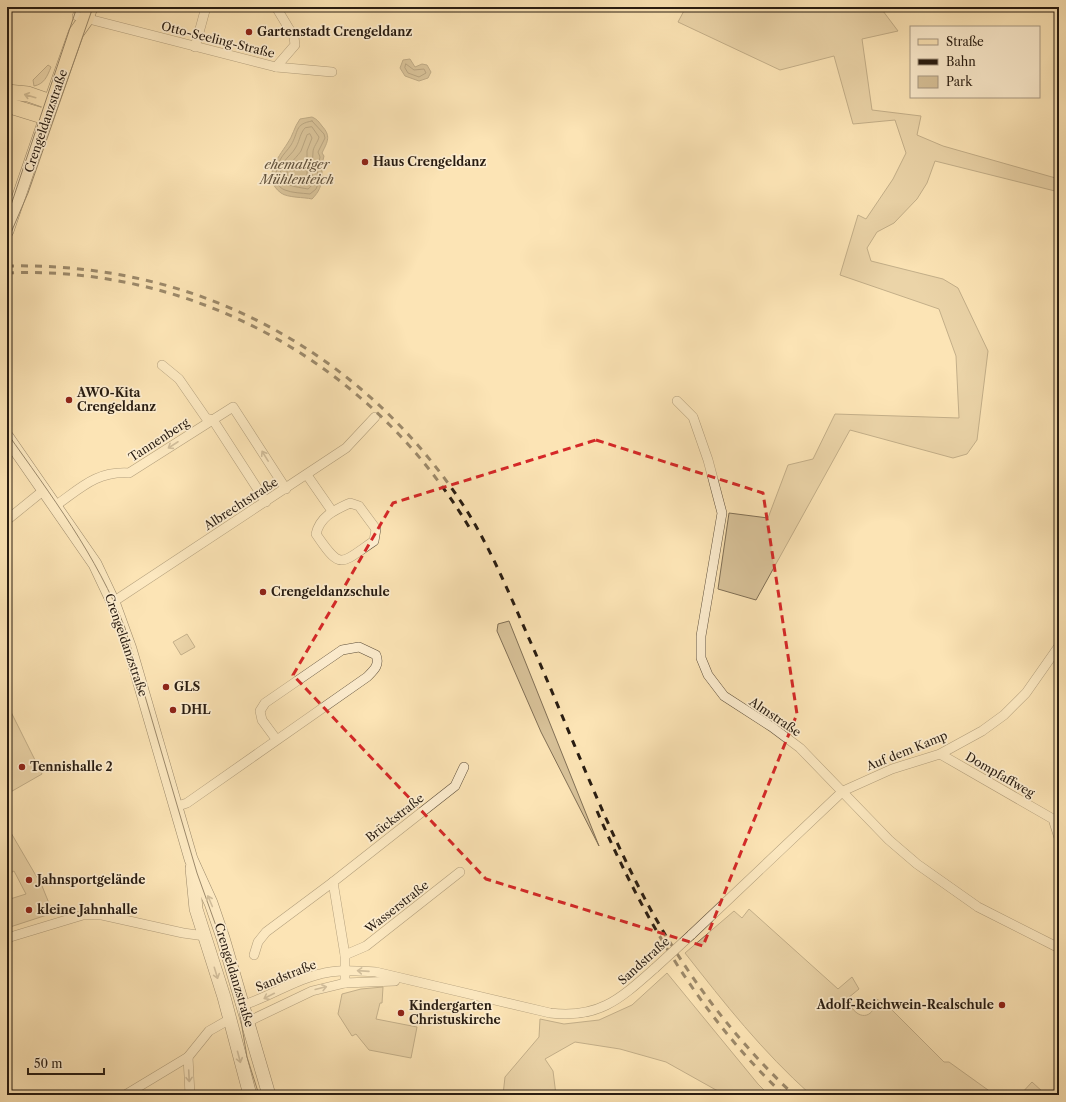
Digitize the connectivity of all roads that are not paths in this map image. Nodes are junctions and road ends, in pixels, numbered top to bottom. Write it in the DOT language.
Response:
graph roads {
  1 [pos="206,7"];
  2 [pos="276,7"];
  3 [pos="83,12"];
  4 [pos="195,47"];
  5 [pos="276,67"];
  6 [pos="332,72"];
  7 [pos="7,92"];
  8 [pos="51,102"];
  9 [pos="7,105"];
  10 [pos="46,117"];
  11 [pos="7,231"];
  12 [pos="162,365"];
  13 [pos="677,401"];
  14 [pos="375,417"];
  15 [pos="213,420"];
  16 [pos="7,437"];
  17 [pos="308,474"];
  18 [pos="286,489"];
  19 [pos="44,490"];
  20 [pos="266,502"];
  21 [pos="55,506"];
  22 [pos="332,511"];
  23 [pos="7,520"];
  24 [pos="113,602"];
  25 [pos="1059,646"];
  26 [pos="276,739"];
  27 [pos="940,754"];
  28 [pos="464,767"];
  29 [pos="843,791"];
  30 [pos="175,807"];
  31 [pos="1059,838"];
  32 [pos="191,859"];
  33 [pos="460,872"];
  34 [pos="333,882"];
  35 [pos="205,936"];
  36 [pos="7,938"];
  37 [pos="223,938"];
  38 [pos="1059,948"];
  39 [pos="254,955"];
  40 [pos="345,955"];
  41 [pos="345,970"];
  42 [pos="409,981"];
  43 [pos="345,983"];
  44 [pos="242,1005"];
  45 [pos="230,1020"];
  46 [pos="247,1022"];
  47 [pos="188,1056"];
  48 [pos="125,1095"];
  49 [pos="190,1095"];
  50 [pos="250,1095"];
  51 [pos="269,1095"];
  1 -- 4 [label="street"];
  2 -- 5 [label="street"];
  3 -- 4 [label="street, Otto-Seeling-Straße"];
  3 -- 8 [label="main road, Crengeldanzstraße"];
  4 -- 5 [label="street, Otto-Seeling-Straße"];
  5 -- 6 [label="street, Otto-Seeling-Straße"];
  8 -- 7 [label="main road, one-way"];
  8 -- 10 [label="main road, Crengeldanzstraße"];
  9 -- 10 [label="main road"];
  10 -- 11 [label="main road, Crengeldanzstraße"];
  12 -- 15 [label="street"];
  13 -- 29 [label="street, Almstraße"];
  14 -- 17 [label="street, Albrechtstraße"];
  18 -- 15 [label="street, Tannenberg, one-way"];
  15 -- 20 [label="street"];
  15 -- 21 [label="street, Tannenberg, one-way"];
  16 -- 19 [label="main road, Crengeldanzstraße"];
  17 -- 18 [label="street, Albrechtstraße"];
  17 -- 22 [label="street"];
  18 -- 20 [label="street, Albrechtstraße"];
  19 -- 21 [label="main road, Crengeldanzstraße"];
  19 -- 23 [label="street"];
  20 -- 24 [label="street, Albrechtstraße"];
  21 -- 24 [label="main road, Crengeldanzstraße"];
  22 -- 22 [label="street"];
  24 -- 30 [label="main road, Crengeldanzstraße"];
  25 -- 27 [label="street, Auf dem Kamp"];
  26 -- 26 [label="street"];
  26 -- 30 [label="street"];
  27 -- 29 [label="street, Auf dem Kamp"];
  27 -- 31 [label="street, Dompfaffweg"];
  28 -- 34 [label="street, Brückstraße"];
  29 -- 38 [label="street, Almstraße"];
  29 -- 42 [label="street, Sandstraße, bridge"];
  30 -- 32 [label="main road, Crengeldanzstraße"];
  32 -- 35 [label="main road, Crengeldanzstraße"];
  37 -- 32 [label="main road, Crengeldanzstraße, one-way"];
  33 -- 40 [label="street, Wasserstraße"];
  34 -- 39 [label="street, Brückstraße"];
  34 -- 40 [label="street"];
  35 -- 36 [label="street"];
  35 -- 37 [label="main road"];
  35 -- 45 [label="main road, Crengeldanzstraße, one-way"];
  37 -- 44 [label="main road, Crengeldanzstraße"];
  40 -- 41 [label="street"];
  42 -- 41 [label="street, Sandstraße, one-way"];
  41 -- 43 [label="street"];
  41 -- 44 [label="street, Sandstraße, one-way"];
  42 -- 43 [label="street, Sandstraße"];
  46 -- 43 [label="street, Sandstraße, one-way"];
  44 -- 45 [label="main road"];
  44 -- 46 [label="main road, Crengeldanzstraße"];
  45 -- 46 [label="main road"];
  45 -- 47 [label="street"];
  45 -- 50 [label="main road, Crengeldanzstraße, one-way"];
  46 -- 51 [label="main road, Crengeldanzstraße"];
  47 -- 48 [label="street"];
  47 -- 49 [label="street, one-way"];
}
